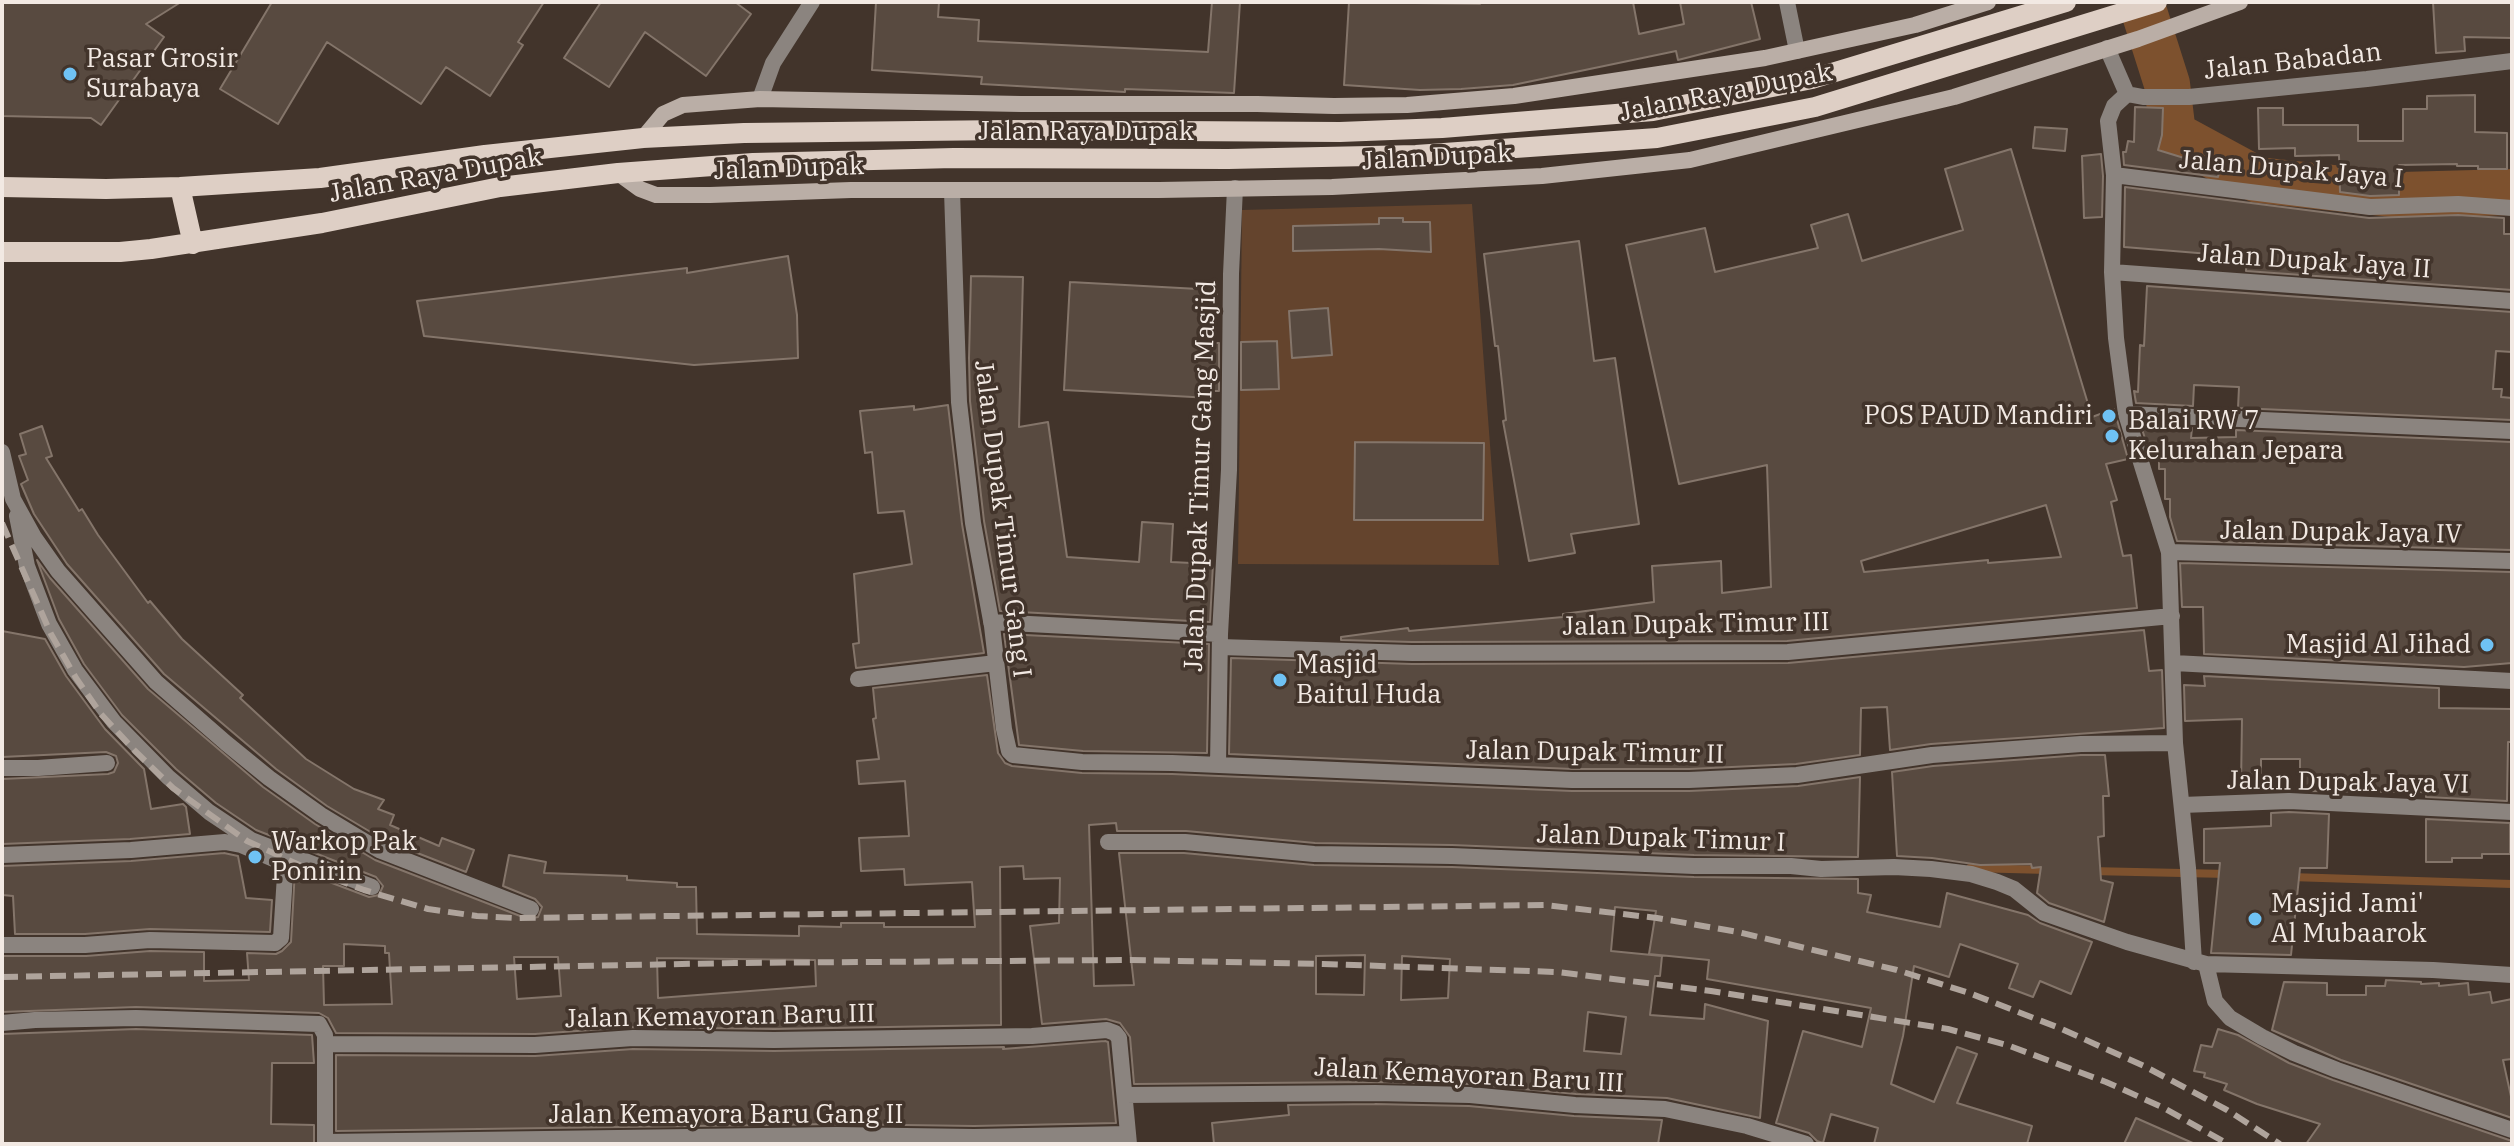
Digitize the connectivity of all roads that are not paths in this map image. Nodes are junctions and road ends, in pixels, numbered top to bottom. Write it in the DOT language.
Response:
graph roads {
  1 [pos="812,2"];
  2 [pos="1787,2"];
  3 [pos="1988,2"];
  4 [pos="2066,2"];
  5 [pos="2156,2"];
  6 [pos="2240,2"];
  7 [pos="2107,48"];
  8 [pos="1797,51"];
  9 [pos="2512,61"];
  10 [pos="1864,63"];
  11 [pos="1873,89"];
  12 [pos="2135,96"];
  13 [pos="760,99"];
  14 [pos="1485,99"];
  15 [pos="1092,104"];
  16 [pos="1880,115"];
  17 [pos="1483,124"];
  18 [pos="1091,130"];
  19 [pos="643,138"];
  20 [pos="618,173"];
  21 [pos="2114,175"];
  22 [pos="2,187"];
  23 [pos="180,187"];
  24 [pos="1235,188"];
  25 [pos="952,191"];
  26 [pos="2512,208"];
  27 [pos="193,244"];
  28 [pos="2,252"];
  29 [pos="2112,272"];
  30 [pos="2512,301"];
  31 [pos="2126,414"];
  32 [pos="2512,431"];
  33 [pos="2,452"];
  34 [pos="9,495"];
  35 [pos="2169,552"];
  36 [pos="2512,561"];
  37 [pos="2172,616"];
  38 [pos="991,622"];
  39 [pos="1220,640"];
  40 [pos="996,663"];
  41 [pos="2174,663"];
  42 [pos="858,679"];
  43 [pos="2512,681"];
  44 [pos="2175,743"];
  45 [pos="1013,755"];
  46 [pos="107,763"];
  47 [pos="1218,765"];
  48 [pos="2,768"];
  49 [pos="2182,805"];
  50 [pos="2512,812"];
  51 [pos="1108,842"];
  52 [pos="2,855"];
  53 [pos="372,887"];
  54 [pos="531,909"];
  55 [pos="2,945"];
  56 [pos="2200,963"];
  57 [pos="2512,975"];
  58 [pos="2,1023"];
  59 [pos="324,1036"];
  60 [pos="1125,1095"];
  61 [pos="2512,1130"];
  62 [pos="1128,1139"];
  63 [pos="325,1143"];
  64 [pos="1806,1144"];
  1 -- 13 [label="street"];
  2 -- 8 [label="street"];
  3 -- 8 [label="main road, Jalan Dupak"];
  4 -- 10 [label="main road, Jalan Raya Dupak"];
  5 -- 11 [label="main road, Jalan Raya Dupak"];
  6 -- 7 [label="main road, Jalan Dupak"];
  7 -- 12 [label="street"];
  7 -- 16 [label="main road, Jalan Dupak"];
  8 -- 14 [label="main road, Jalan Dupak"];
  9 -- 12 [label="street, Jalan Babadan"];
  10 -- 11 [label="main road"];
  10 -- 17 [label="main road, Jalan Raya Dupak"];
  11 -- 16 [label="main road"];
  11 -- 20 [label="main road, Jalan Raya Dupak"];
  12 -- 21 [label="street"];
  13 -- 15 [label="main road, Jalan Dupak"];
  13 -- 19 [label="main road, Jalan Dupak"];
  14 -- 15 [label="main road, Jalan Dupak"];
  14 -- 17 [label="main road"];
  15 -- 18 [label="main road"];
  16 -- 24 [label="main road, Jalan Dupak"];
  17 -- 18 [label="main road, Jalan Raya Dupak"];
  18 -- 19 [label="main road, Jalan Raya Dupak"];
  19 -- 23 [label="main road, Jalan Raya Dupak"];
  20 -- 25 [label="main road, Jalan Dupak"];
  20 -- 27 [label="main road, Jalan Raya Dupak"];
  21 -- 26 [label="street, Jalan Dupak Jaya I"];
  21 -- 29 [label="street"];
  22 -- 23 [label="main road, Jalan Raya Dupak"];
  23 -- 27 [label="main road"];
  24 -- 25 [label="main road, Jalan Dupak"];
  24 -- 39 [label="street, Jalan Dupak Timur Gang Masjid"];
  25 -- 38 [label="street, Jalan Dupak Timur Gang I"];
  27 -- 28 [label="main road, Jalan Raya Dupak"];
  29 -- 30 [label="street, Jalan Dupak Jaya II"];
  29 -- 31 [label="street"];
  31 -- 32 [label="street"];
  31 -- 35 [label="street"];
  33 -- 34 [label="street"];
  34 -- 53 [label="street"];
  34 -- 54 [label="street"];
  35 -- 36 [label="street, Jalan Dupak Jaya IV"];
  35 -- 37 [label="street"];
  37 -- 39 [label="street, Jalan Dupak Timur III"];
  37 -- 41 [label="street"];
  38 -- 39 [label="street, Jalan Dupak Timur III"];
  38 -- 40 [label="street, Jalan Dupak Timur Gang I"];
  39 -- 47 [label="street, Jalan Dupak Timur Gang Masjid"];
  40 -- 42 [label="street"];
  40 -- 45 [label="street, Jalan Dupak Timur Gang I"];
  41 -- 43 [label="street"];
  41 -- 44 [label="street"];
  44 -- 47 [label="street, Jalan Dupak Timur II"];
  44 -- 49 [label="street"];
  45 -- 47 [label="street, Jalan Dupak Timur II"];
  46 -- 48 [label="street"];
  49 -- 50 [label="street, Jalan Dupak Jaya VI"];
  49 -- 56 [label="street"];
  51 -- 56 [label="street, Jalan Dupak Timur I"];
  52 -- 55 [label="street"];
  56 -- 57 [label="street, Jalan Dupak Timur I"];
  56 -- 61 [label="street"];
  58 -- 59 [label="street, Jalan Kemayoran Baru III"];
  59 -- 60 [label="street, Jalan Kemayoran Baru III"];
  59 -- 63 [label="street, Jalan Kemayora Baru Gang II"];
  60 -- 62 [label="street"];
  60 -- 64 [label="street, Jalan Kemayoran Baru III"];
  62 -- 63 [label="street, Jalan Kemayora Baru Gang II"];
}
